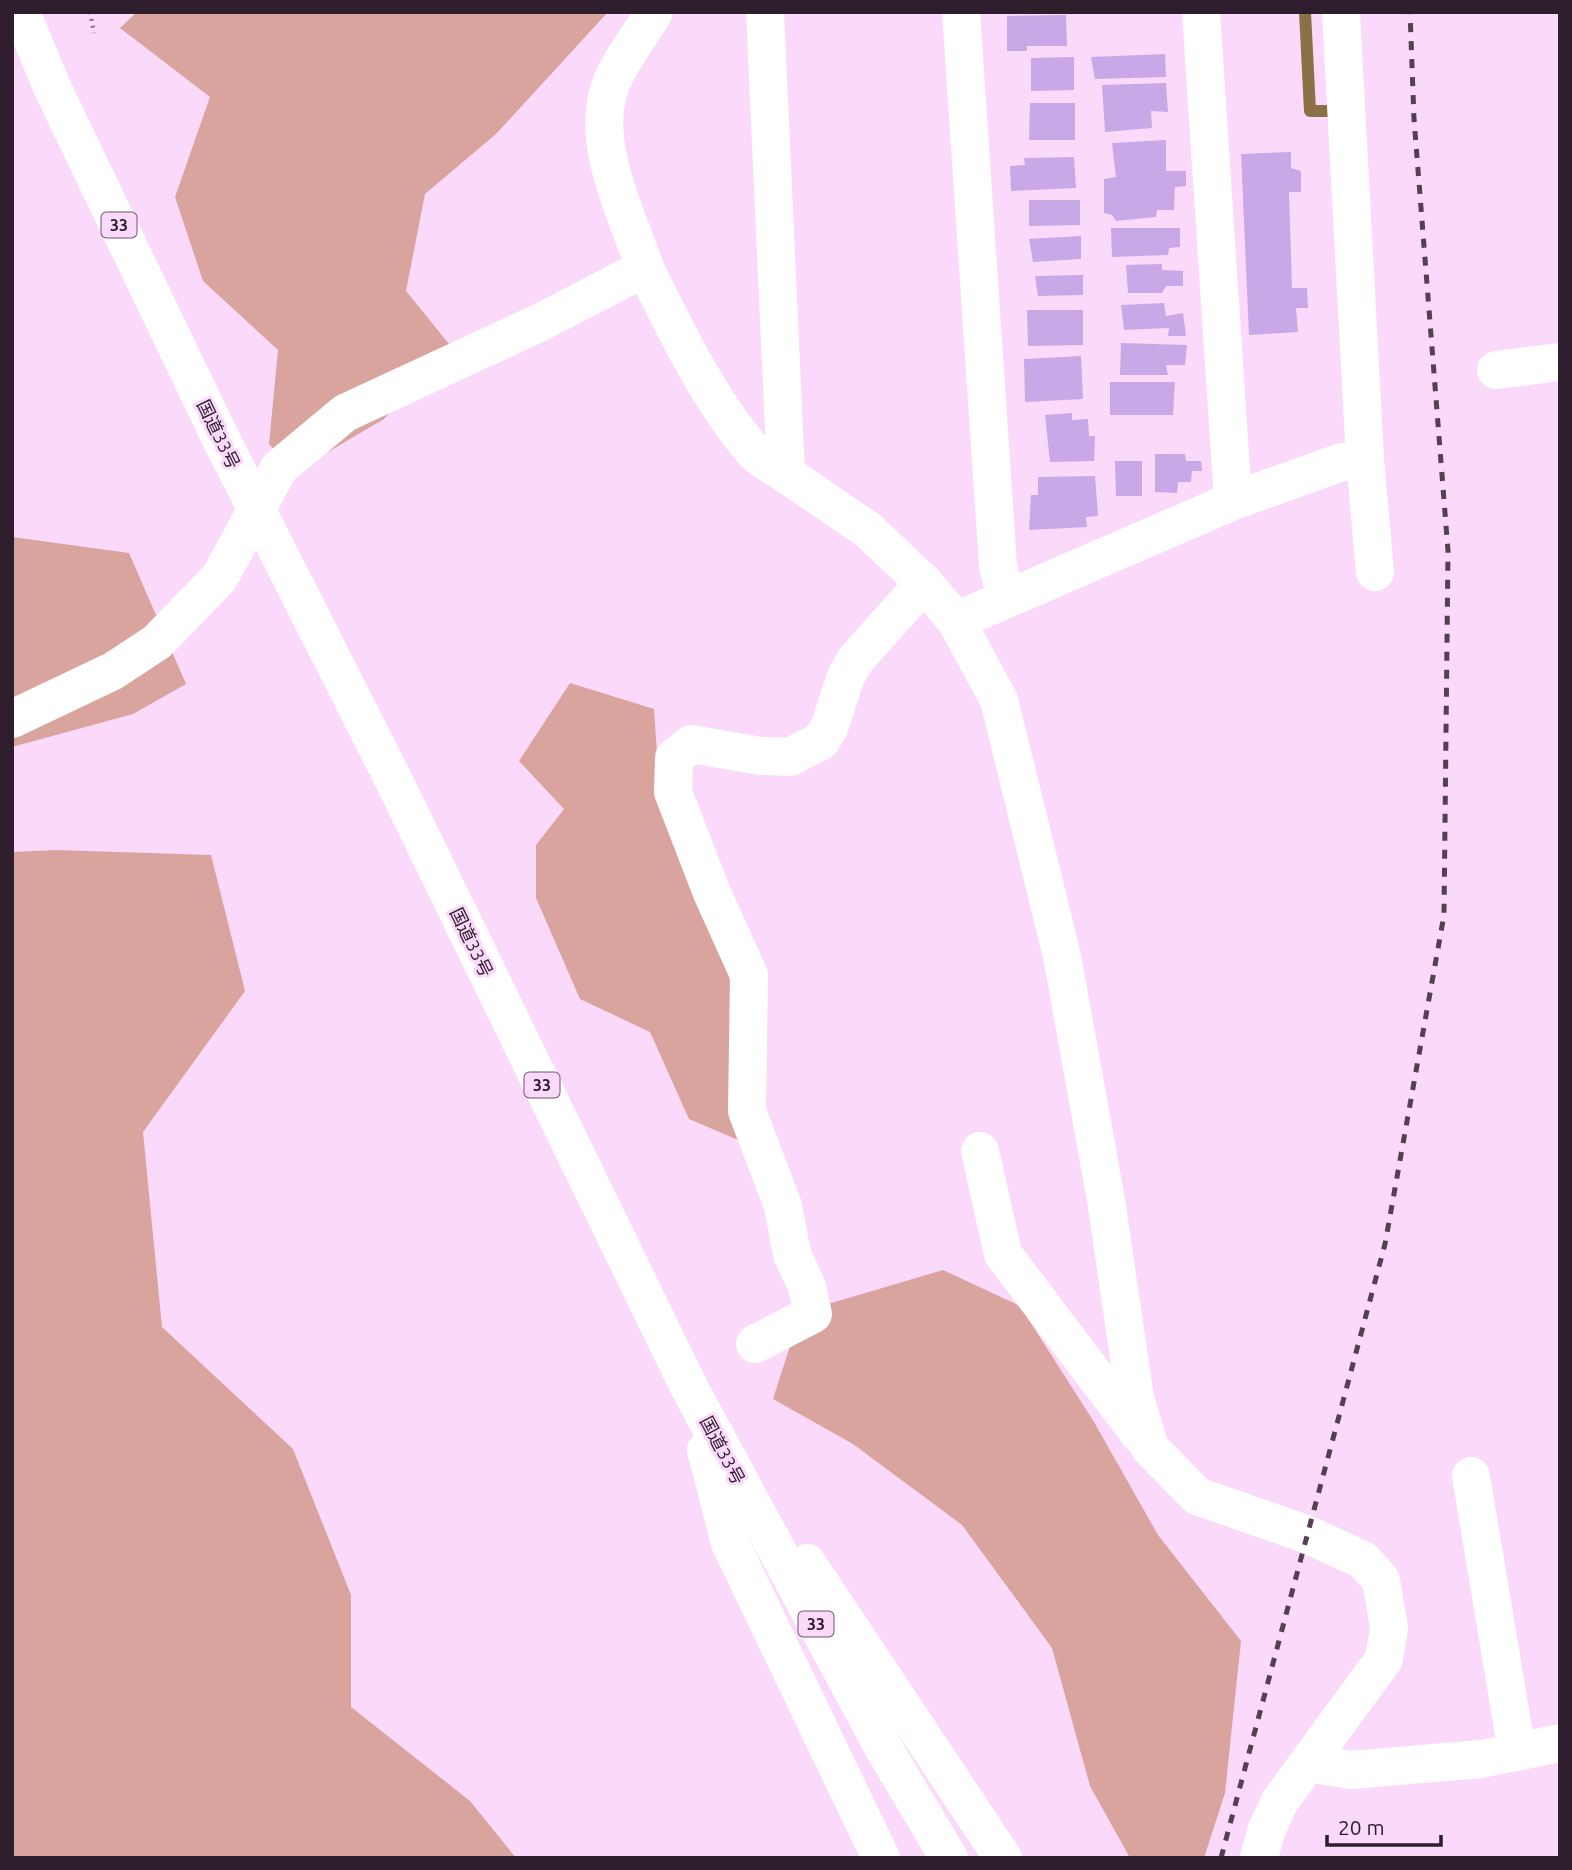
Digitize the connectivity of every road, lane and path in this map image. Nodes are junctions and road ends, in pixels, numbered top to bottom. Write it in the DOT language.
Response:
graph roads {
  1 [pos="21,12"];
  2 [pos="90,12"];
  3 [pos="654,12"];
  4 [pos="765,12"];
  5 [pos="961,12"];
  6 [pos="1201,12"];
  7 [pos="1341,12"];
  8 [pos="94,33"];
  9 [pos="645,268"];
  10 [pos="1560,362"];
  11 [pos="1496,370"];
  12 [pos="1365,459"];
  13 [pos="786,474"];
  14 [pos="1233,501"];
  15 [pos="1375,572"];
  16 [pos="923,583"];
  17 [pos="1006,599"];
  18 [pos="956,621"];
  19 [pos="12,719"];
  20 [pos="980,1151"];
  21 [pos="755,1344"];
  22 [pos="689,1387"];
  23 [pos="1150,1448"];
  24 [pos="1471,1476"];
  25 [pos="1560,1743"];
  26 [pos="1517,1752"];
  27 [pos="1308,1763"];
  28 [pos="881,1858"];
  29 [pos="949,1858"];
  30 [pos="1003,1858"];
  31 [pos="1259,1858"];
  1 -- 22 [label="main road, 国道33号 / 33"];
  2 -- 8 [label="path"];
  3 -- 9 [label="main road"];
  4 -- 13 [label="main road"];
  5 -- 17 [label="main road"];
  6 -- 14 [label="main road"];
  7 -- 12 [label="main road"];
  9 -- 13 [label="main road"];
  9 -- 19 [label="main road"];
  10 -- 11 [label="main road"];
  12 -- 14 [label="main road"];
  12 -- 15 [label="main road"];
  13 -- 16 [label="main road"];
  14 -- 17 [label="main road"];
  16 -- 18 [label="main road"];
  16 -- 21 [label="main road"];
  17 -- 18 [label="main road"];
  18 -- 23 [label="main road"];
  20 -- 23 [label="main road"];
  22 -- 28 [label="main road"];
  22 -- 29 [label="main road, 国道33号 / 33"];
  22 -- 30 [label="main road"];
  23 -- 27 [label="main road"];
  24 -- 26 [label="main road"];
  25 -- 26 [label="main road"];
  26 -- 27 [label="main road"];
  27 -- 31 [label="main road"];
}
